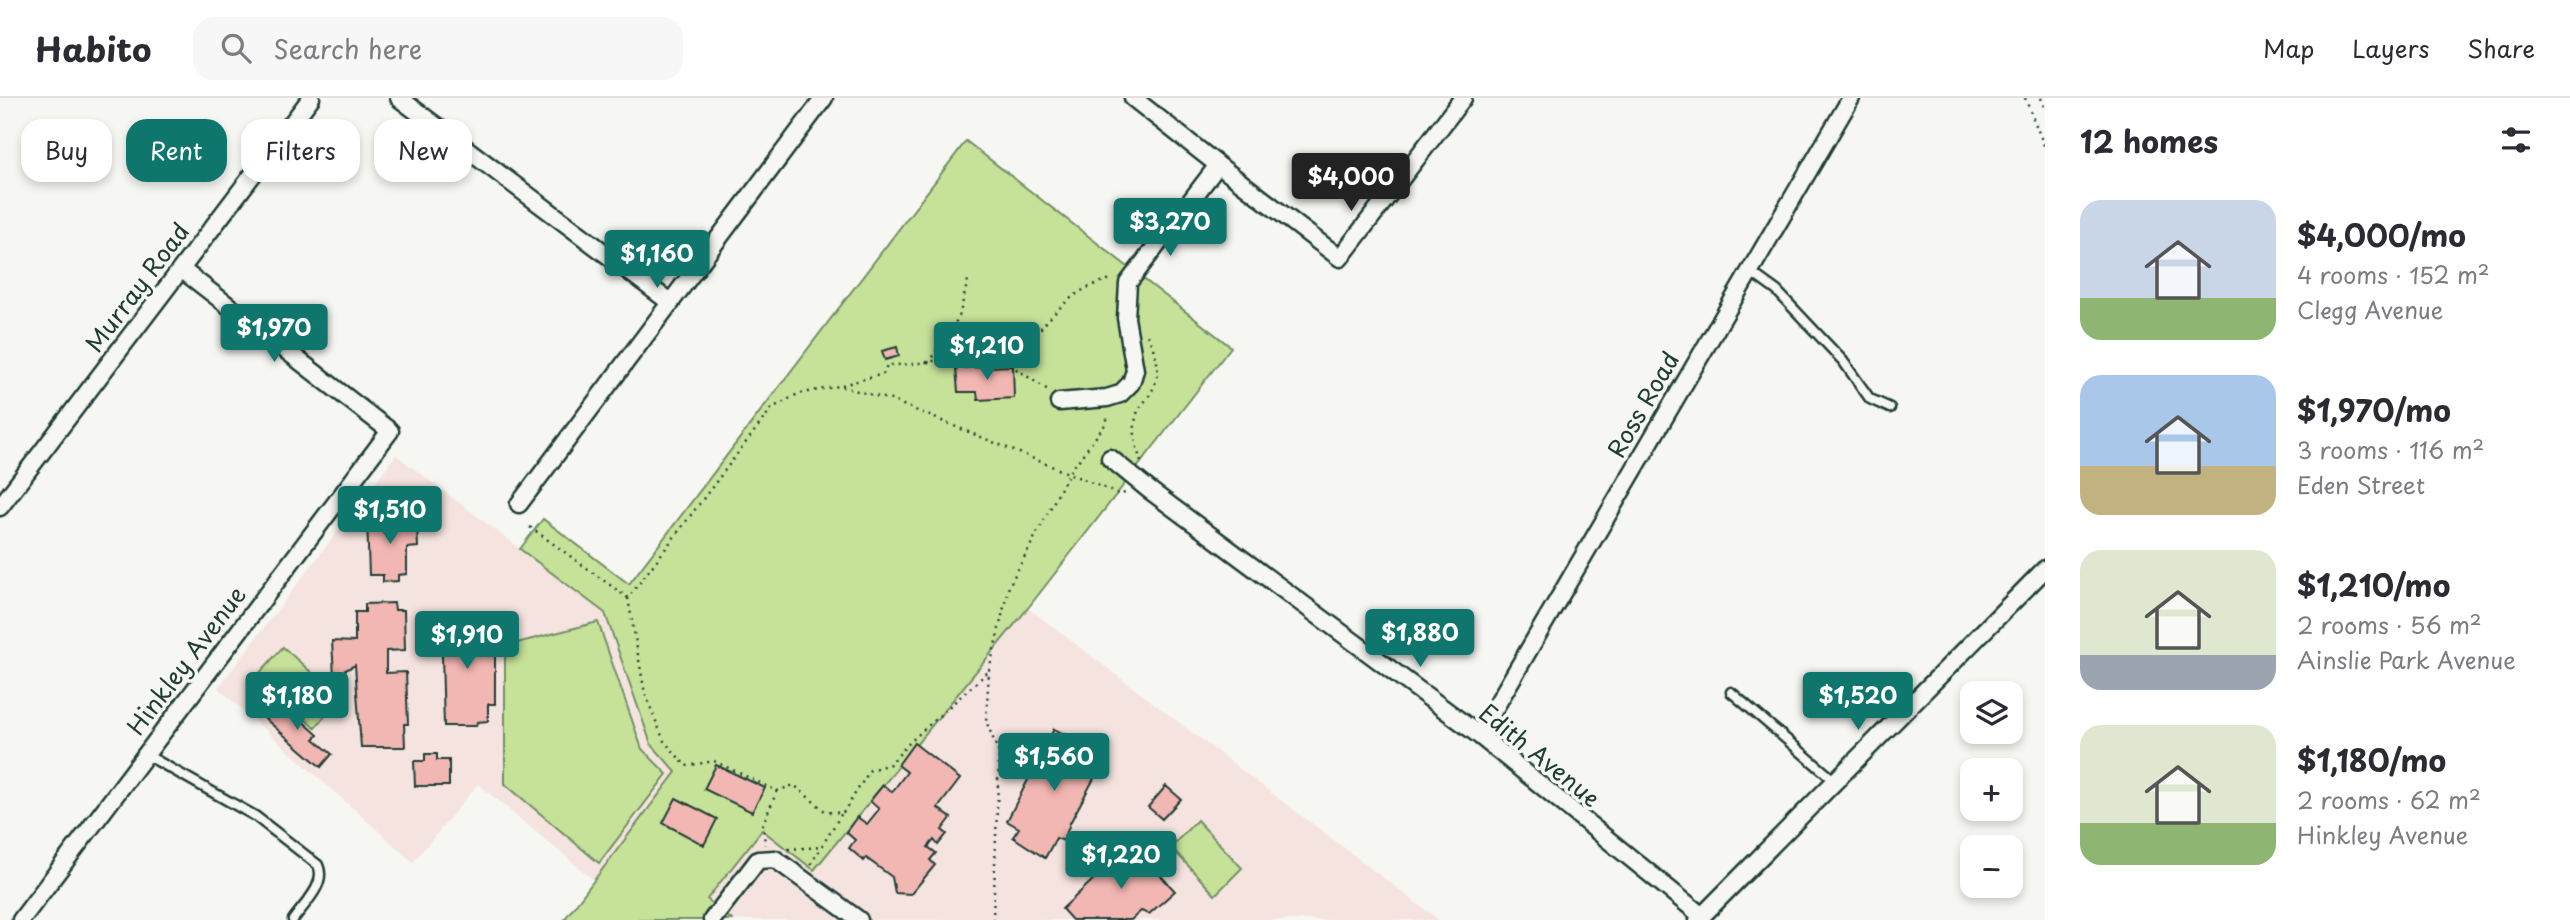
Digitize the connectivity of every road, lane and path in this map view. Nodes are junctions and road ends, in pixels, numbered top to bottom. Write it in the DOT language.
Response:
graph roads {
  1 [pos="312,98"];
  2 [pos="399,98"];
  3 [pos="824,98"];
  4 [pos="1133,98"];
  5 [pos="1463,98"];
  6 [pos="1851,98"];
  7 [pos="2025,98"];
  8 [pos="2041,98"];
  9 [pos="2045,108"];
  10 [pos="2045,148"];
  11 [pos="1218,165"];
  12 [pos="181,269"];
  13 [pos="1748,270"];
  14 [pos="968,280"];
  15 [pos="671,303"];
  16 [pos="928,363"];
  17 [pos="839,386"];
  18 [pos="1107,398"];
  19 [pos="1059,402"];
  20 [pos="1890,408"];
  21 [pos="1110,458"];
  22 [pos="1069,473"];
  23 [pos="1148,489"];
  24 [pos="519,503"];
  25 [pos="0,507"];
  26 [pos="530,527"];
  27 [pos="2045,569"];
  28 [pos="628,598"];
  29 [pos="989,671"];
  30 [pos="1731,692"];
  31 [pos="1479,735"];
  32 [pos="145,754"];
  33 [pos="1835,781"];
  34 [pos="777,791"];
  35 [pos="843,813"];
  36 [pos="823,847"];
  37 [pos="768,848"];
  38 [pos="781,849"];
  39 [pos="801,878"];
  40 [pos="1700,918"];
  41 [pos="21,920"];
  42 [pos="293,920"];
  43 [pos="712,920"];
  44 [pos="859,920"];
  45 [pos="993,920"];
  1 -- 12 [label="street, Murray Road"];
  2 -- 15 [label="street"];
  3 -- 15 [label="street"];
  4 -- 11 [label="street"];
  5 -- 11 [label="street"];
  6 -- 13 [label="street, Ross Road"];
  7 -- 10 [label="path"];
  8 -- 9 [label="path"];
  11 -- 18 [label="street"];
  12 -- 25 [label="street, Murray Road"];
  12 -- 32 [label="street, Hinkley Avenue"];
  13 -- 20 [label="lane"];
  13 -- 31 [label="street, Ross Road"];
  14 -- 16 [label="path"];
  15 -- 24 [label="street"];
  16 -- 17 [label="path"];
  16 -- 19 [label="path"];
  17 -- 22 [label="path"];
  17 -- 28 [label="path"];
  18 -- 19 [label="street"];
  18 -- 22 [label="path"];
  21 -- 23 [label="street, Edith Avenue"];
  22 -- 23 [label="path"];
  22 -- 29 [label="path"];
  23 -- 31 [label="street, Edith Avenue"];
  26 -- 28 [label="path"];
  27 -- 33 [label="street"];
  28 -- 34 [label="path"];
  29 -- 35 [label="path"];
  29 -- 45 [label="path"];
  30 -- 33 [label="lane"];
  31 -- 40 [label="street, Edith Avenue"];
  32 -- 41 [label="street, Hinkley Avenue"];
  32 -- 42 [label="lane"];
  33 -- 40 [label="street"];
  34 -- 35 [label="path"];
  34 -- 37 [label="path"];
  35 -- 36 [label="path"];
  36 -- 38 [label="path"];
  36 -- 39 [label="path"];
  37 -- 39 [label="street"];
  37 -- 43 [label="street"];
  39 -- 44 [label="street"];
}
